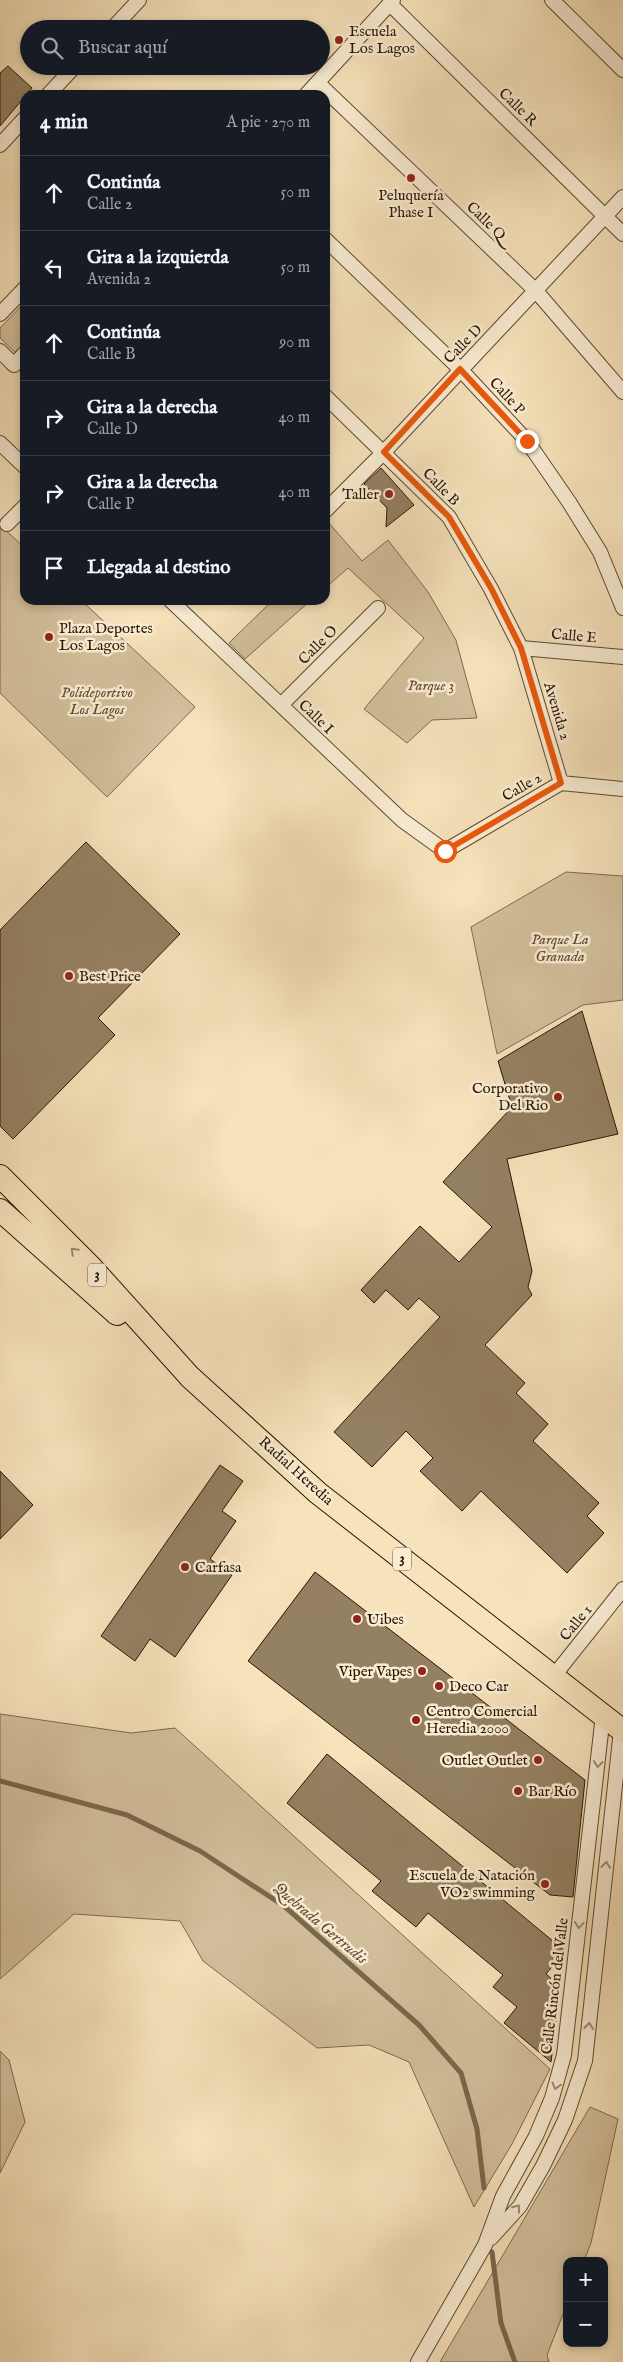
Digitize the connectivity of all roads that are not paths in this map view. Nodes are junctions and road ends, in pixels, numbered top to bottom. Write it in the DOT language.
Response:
graph roads {
  1 [pos="139,0"];
  2 [pos="552,0"];
  3 [pos="391,2"];
  4 [pos="120,20"];
  5 [pos="330,70"];
  6 [pos="623,70"];
  7 [pos="67,75"];
  8 [pos="325,75"];
  9 [pos="318,83"];
  10 [pos="53,90"];
  11 [pos="311,90"];
  12 [pos="325,90"];
  13 [pos="330,94"];
  14 [pos="20,123"];
  15 [pos="0,145"];
  16 [pos="623,197"];
  17 [pos="606,216"];
  18 [pos="623,234"];
  19 [pos="330,244"];
  20 [pos="536,291"];
  21 [pos="20,293"];
  22 [pos="0,314"];
  23 [pos="0,351"];
  24 [pos="20,358"];
  25 [pos="460,369"];
  26 [pos="623,392"];
  27 [pos="330,401"];
  28 [pos="0,443"];
  29 [pos="384,452"];
  30 [pos="20,462"];
  31 [pos="330,506"];
  32 [pos="20,511"];
  33 [pos="7,524"];
  34 [pos="175,605"];
  35 [pos="378,608"];
  36 [pos="623,608"];
  37 [pos="521,648"];
  38 [pos="623,657"];
  39 [pos="280,705"];
  40 [pos="561,783"];
  41 [pos="623,789"];
  42 [pos="445,851"];
  43 [pos="0,1177"];
  44 [pos="0,1210"];
  45 [pos="190,1377"];
  46 [pos="623,1589"];
  47 [pos="553,1677"];
  48 [pos="603,1715"];
  49 [pos="622,1730"];
  50 [pos="485,2244"];
  51 [pos="418,2362"];
  1 -- 4 [label="street"];
  2 -- 6 [label="street"];
  3 -- 5 [label="street"];
  3 -- 17 [label="street, Calle R"];
  7 -- 10 [label="street"];
  8 -- 9 [label="street"];
  9 -- 11 [label="street"];
  9 -- 12 [label="street, Calle Q"];
  13 -- 20 [label="street, Calle Q"];
  14 -- 15 [label="street"];
  16 -- 17 [label="street, Calle D"];
  17 -- 18 [label="street, Calle R"];
  17 -- 20 [label="street, Calle D"];
  19 -- 25 [label="street, Calle P"];
  20 -- 25 [label="street, Calle D"];
  20 -- 26 [label="street, Calle Q"];
  21 -- 22 [label="street"];
  23 -- 24 [label="street"];
  25 -- 29 [label="street, Calle D"];
  25 -- 36 [label="street, Calle P"];
  27 -- 29 [label="street, Calle B"];
  28 -- 30 [label="street"];
  29 -- 31 [label="street, Calle D"];
  29 -- 37 [label="street, Calle B"];
  32 -- 33 [label="street"];
  34 -- 39 [label="street, Calle I"];
  35 -- 39 [label="street, Calle O"];
  37 -- 38 [label="street, Calle E"];
  37 -- 40 [label="street, Avenida 2"];
  39 -- 42 [label="street, Calle I"];
  40 -- 41 [label="street, Calle 2"];
  40 -- 42 [label="street, Calle 2"];
  45 -- 43 [label="main road, Radial Heredia / 3, one-way"];
  44 -- 45 [label="main road"];
  45 -- 47 [label="main road, Radial Heredia / 3"];
  46 -- 47 [label="street, Calle 1"];
  47 -- 48 [label="main road, Radial Heredia / 3"];
  48 -- 49 [label="main road, Radial Heredia / 3"];
  48 -- 50 [label="street, Calle Rincón del Valle, one-way"];
  50 -- 49 [label="street, Calle Rincón del Valle, one-way"];
  50 -- 51 [label="street, Calle Rincón del Valle"];
}
